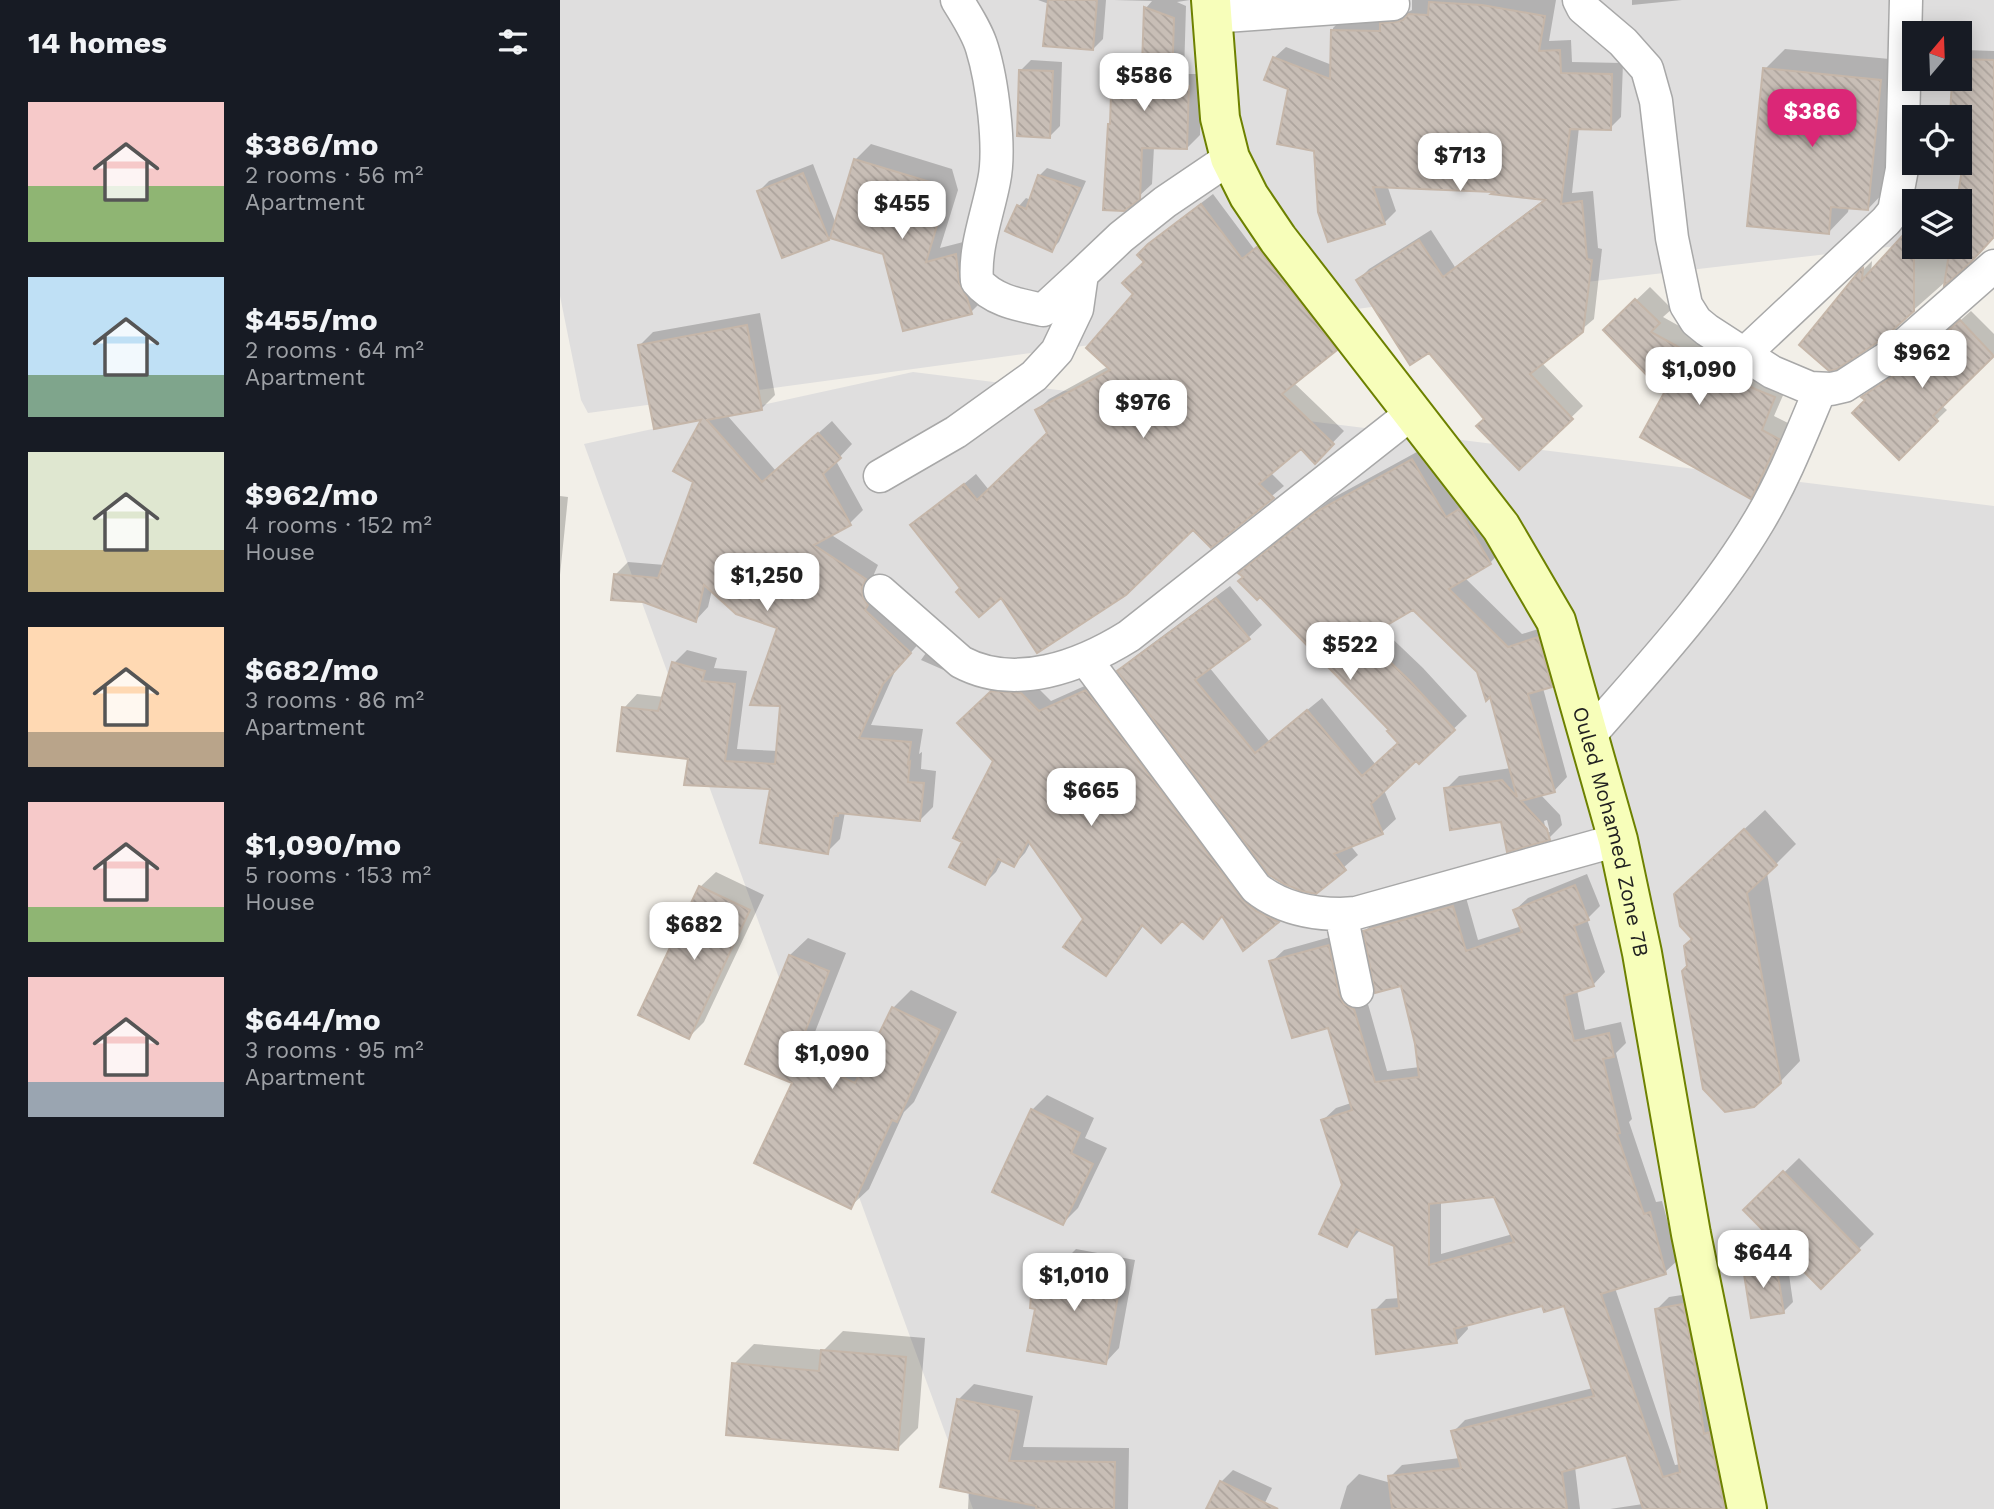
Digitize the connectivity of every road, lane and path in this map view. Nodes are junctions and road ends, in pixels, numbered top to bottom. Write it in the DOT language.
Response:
graph roads {
  1 [pos="957,0"];
  2 [pos="1579,0"];
  3 [pos="1906,0"];
  4 [pos="1393,4"];
  5 [pos="1211,8"];
  6 [pos="1230,158"];
  7 [pos="1994,267"];
  8 [pos="1082,274"];
  9 [pos="1744,354"];
  10 [pos="1820,390"];
  11 [pos="1412,413"];
  12 [pos="880,476"];
  13 [pos="880,591"];
  14 [pos="1086,660"];
  15 [pos="1589,736"];
  16 [pos="1618,840"];
  17 [pos="1341,914"];
  18 [pos="1357,991"];
  19 [pos="1747,1509"];
  1 -- 8 [label="street"];
  2 -- 9 [label="street"];
  3 -- 9 [label="street"];
  4 -- 5 [label="street"];
  5 -- 6 [label="main road, Ouled Mohamed Zone 7B"];
  6 -- 8 [label="street"];
  6 -- 11 [label="main road, Ouled Mohamed Zone 7B"];
  7 -- 10 [label="street"];
  8 -- 12 [label="street"];
  9 -- 10 [label="street"];
  10 -- 15 [label="street"];
  11 -- 14 [label="street"];
  11 -- 15 [label="main road, Ouled Mohamed Zone 7B"];
  13 -- 14 [label="street"];
  14 -- 17 [label="street"];
  15 -- 16 [label="main road, Ouled Mohamed Zone 7B"];
  16 -- 17 [label="street"];
  16 -- 19 [label="main road, Ouled Mohamed Zone 7B"];
  17 -- 18 [label="street"];
}
